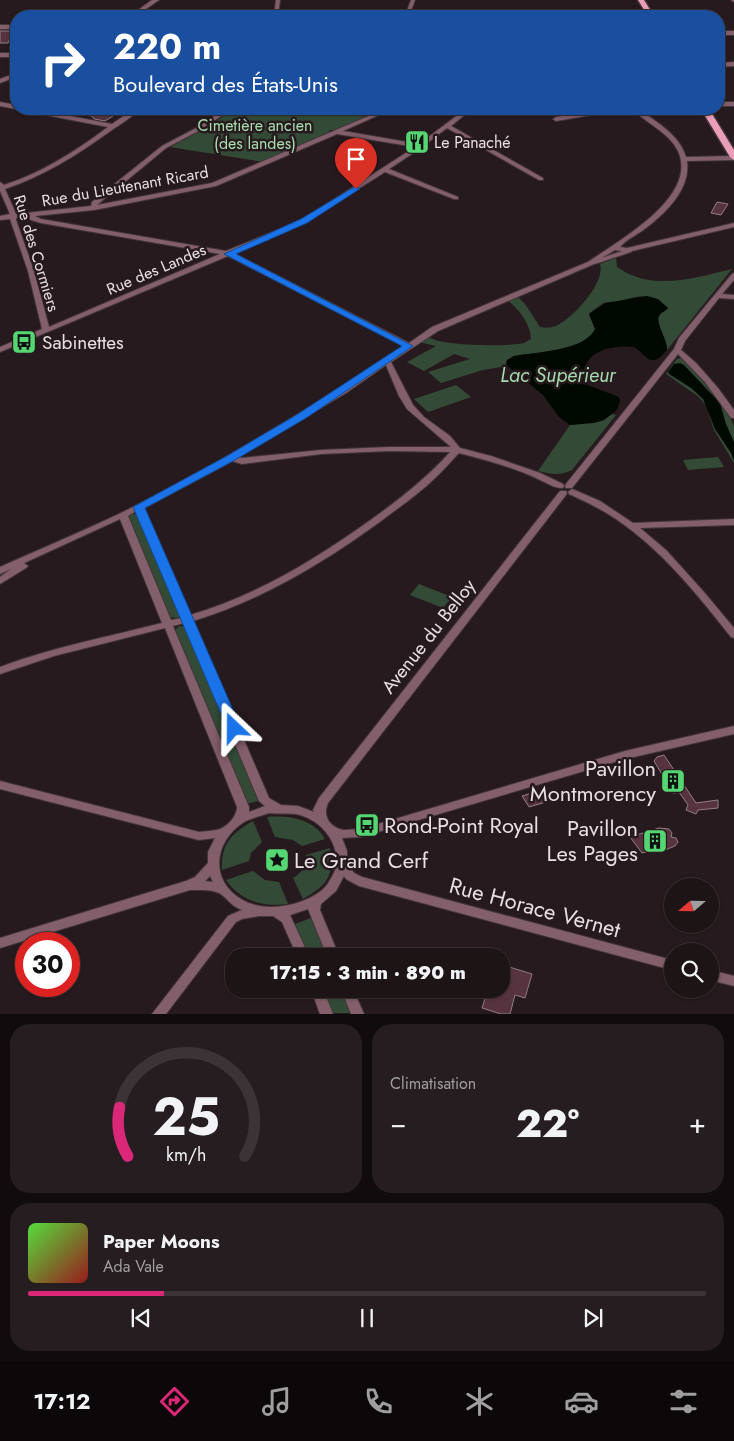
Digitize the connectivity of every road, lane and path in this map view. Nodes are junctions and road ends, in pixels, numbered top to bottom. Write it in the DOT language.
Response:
graph roads {
  1 [pos="156,0"];
  2 [pos="142,10"];
  3 [pos="56,115"];
  4 [pos="129,115"];
  5 [pos="219,115"];
  6 [pos="376,115"];
  7 [pos="461,115"];
  8 [pos="576,115"];
  9 [pos="643,115"];
  10 [pos="709,115"];
  11 [pos="716,115"];
  12 [pos="556,118"];
  13 [pos="113,126"];
  14 [pos="447,126"];
  15 [pos="338,132"];
  16 [pos="734,144"];
  17 [pos="420,146"];
  18 [pos="734,157"];
  19 [pos="684,159"];
  20 [pos="384,169"];
  21 [pos="540,179"];
  22 [pos="1,186"];
  23 [pos="456,198"];
  24 [pos="94,208"];
  25 [pos="31,216"];
  26 [pos="13,217"];
  27 [pos="0,218"];
  28 [pos="734,225"];
  29 [pos="617,251"];
  30 [pos="229,254"];
  31 [pos="734,275"];
  32 [pos="718,296"];
  33 [pos="734,297"];
  34 [pos="46,330"];
  35 [pos="408,346"];
  36 [pos="0,350"];
  37 [pos="677,350"];
  38 [pos="387,361"];
  39 [pos="734,416"];
  40 [pos="457,450"];
  41 [pos="231,458"];
  42 [pos="566,489"];
  43 [pos="138,507"];
  44 [pos="123,515"];
  45 [pos="734,522"];
  46 [pos="633,526"];
  47 [pos="44,552"];
  48 [pos="0,571"];
  49 [pos="0,581"];
  50 [pos="187,619"];
  51 [pos="168,625"];
  52 [pos="734,635"];
  53 [pos="0,672"];
  54 [pos="734,730"];
  55 [pos="0,785"];
  56 [pos="323,801"];
  57 [pos="277,809"];
  58 [pos="300,811"];
  59 [pos="238,820"];
  60 [pos="322,821"];
  61 [pos="333,831"];
  62 [pos="224,833"];
  63 [pos="361,833"];
  64 [pos="199,836"];
  65 [pos="342,850"];
  66 [pos="212,860"];
  67 [pos="342,864"];
  68 [pos="359,881"];
  69 [pos="190,885"];
  70 [pos="331,887"];
  71 [pos="225,892"];
  72 [pos="315,901"];
  73 [pos="261,911"];
  74 [pos="277,912"];
  75 [pos="232,919"];
  76 [pos="0,942"];
  77 [pos="300,948"];
  78 [pos="330,948"];
  79 [pos="664,963"];
  80 [pos="719,977"];
  81 [pos="734,981"];
  82 [pos="321,998"];
  83 [pos="351,998"];
  84 [pos="158,1014"];
  85 [pos="327,1014"];
  86 [pos="358,1014"];
  1 -- 2 [label="street"];
  3 -- 13 [label="street"];
  4 -- 13 [label="street"];
  5 -- 24 [label="street"];
  6 -- 15 [label="street, Rue du Lieutenant Ricard"];
  7 -- 14 [label="street, Rue des Landes"];
  8 -- 12 [label="street"];
  9 -- 19 [label="street"];
  10 -- 18 [label="main road"];
  11 -- 16 [label="main road"];
  13 -- 22 [label="street"];
  14 -- 17 [label="street, Rue des Landes"];
  14 -- 21 [label="street"];
  15 -- 17 [label="street"];
  15 -- 24 [label="street, Rue du Lieutenant Ricard"];
  17 -- 20 [label="street, Rue des Landes"];
  18 -- 19 [label="street"];
  19 -- 29 [label="street"];
  20 -- 23 [label="street"];
  20 -- 30 [label="street, Rue des Landes"];
  22 -- 26 [label="street, Rue des Cormiers"];
  24 -- 25 [label="street, Rue du Lieutenant Ricard"];
  25 -- 26 [label="street, Rue du Lieutenant Ricard"];
  25 -- 30 [label="street"];
  26 -- 27 [label="street, Rue du Lieutenant Ricard"];
  26 -- 34 [label="street, Rue des Cormiers"];
  28 -- 29 [label="street"];
  29 -- 35 [label="street"];
  30 -- 34 [label="street, Rue des Landes"];
  30 -- 35 [label="street"];
  31 -- 32 [label="street, Avenue du Belloy"];
  32 -- 33 [label="street"];
  32 -- 37 [label="street, Avenue du Belloy"];
  34 -- 36 [label="street, Rue des Landes"];
  35 -- 38 [label="street"];
  37 -- 39 [label="street"];
  37 -- 42 [label="street, Avenue du Belloy"];
  38 -- 40 [label="street"];
  38 -- 41 [label="street"];
  40 -- 41 [label="street"];
  40 -- 42 [label="street"];
  40 -- 50 [label="street"];
  41 -- 43 [label="street"];
  42 -- 46 [label="street"];
  42 -- 56 [label="street, Avenue du Belloy"];
  43 -- 44 [label="street"];
  43 -- 50 [label="street"];
  44 -- 47 [label="street"];
  44 -- 51 [label="street"];
  45 -- 46 [label="street"];
  46 -- 52 [label="street"];
  47 -- 48 [label="street"];
  47 -- 49 [label="street"];
  50 -- 51 [label="street"];
  50 -- 57 [label="street"];
  51 -- 53 [label="street"];
  51 -- 59 [label="street"];
  54 -- 63 [label="street"];
  55 -- 64 [label="street"];
  56 -- 58 [label="street"];
  56 -- 60 [label="street"];
  57 -- 58 [label="street"];
  57 -- 59 [label="street"];
  58 -- 60 [label="street"];
  59 -- 62 [label="street"];
  60 -- 61 [label="street"];
  61 -- 63 [label="street"];
  61 -- 65 [label="street"];
  62 -- 64 [label="street"];
  62 -- 66 [label="street"];
  63 -- 65 [label="street"];
  64 -- 66 [label="street"];
  65 -- 67 [label="street"];
  66 -- 69 [label="street"];
  66 -- 71 [label="street"];
  67 -- 68 [label="street"];
  67 -- 70 [label="street"];
  68 -- 70 [label="street"];
  68 -- 79 [label="street, Rue Horace Vernet"];
  69 -- 71 [label="street"];
  69 -- 76 [label="street"];
  70 -- 72 [label="street"];
  71 -- 73 [label="street"];
  71 -- 75 [label="street"];
  72 -- 74 [label="street"];
  72 -- 78 [label="street"];
  73 -- 74 [label="street"];
  73 -- 75 [label="street"];
  74 -- 77 [label="street"];
  75 -- 84 [label="street"];
  80 -- 81 [label="street"];
  82 -- 85 [label="street"];
  83 -- 86 [label="street"];
}
